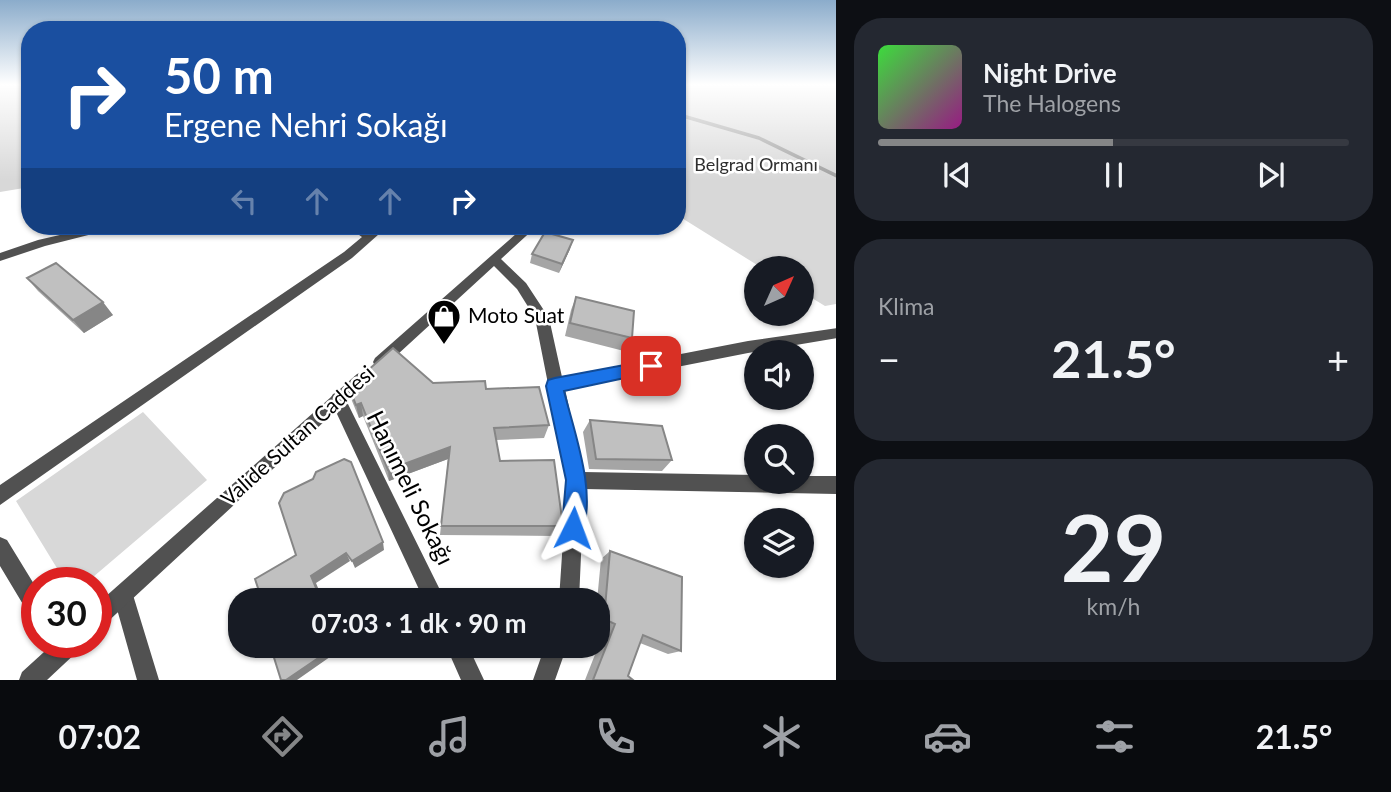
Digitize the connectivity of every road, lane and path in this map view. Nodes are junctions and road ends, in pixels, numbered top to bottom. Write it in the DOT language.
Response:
graph roads {
  1 [pos="76,235"];
  2 [pos="521,235"];
  3 [pos="368,236"];
  4 [pos="0,257"];
  5 [pos="494,260"];
  6 [pos="836,333"];
  7 [pos="555,386"];
  8 [pos="338,398"];
  9 [pos="576,480"];
  10 [pos="836,485"];
  11 [pos="0,496"];
  12 [pos="0,547"];
  13 [pos="21,582"];
  14 [pos="429,588"];
  15 [pos="570,588"];
  16 [pos="123,595"];
  17 [pos="112,605"];
  18 [pos="51,658"];
  19 [pos="463,658"];
  20 [pos="552,658"];
  21 [pos="30,680"];
  22 [pos="148,680"];
  23 [pos="473,680"];
  24 [pos="544,680"];
  1 -- 4 [label="street"];
  2 -- 5 [label="street, Valide Sultan Caddesi"];
  3 -- 11 [label="street"];
  5 -- 7 [label="street"];
  5 -- 8 [label="street, Valide Sultan Caddesi"];
  6 -- 7 [label="street"];
  7 -- 9 [label="street"];
  8 -- 14 [label="street, Hanımeli Sokağı"];
  8 -- 16 [label="street, Valide Sultan Caddesi"];
  9 -- 10 [label="street"];
  9 -- 15 [label="street"];
  12 -- 13 [label="street"];
  16 -- 17 [label="street, Valide Sultan Caddesi"];
  16 -- 22 [label="street"];
  18 -- 21 [label="street"];
  19 -- 23 [label="street"];
  20 -- 24 [label="street"];
}
